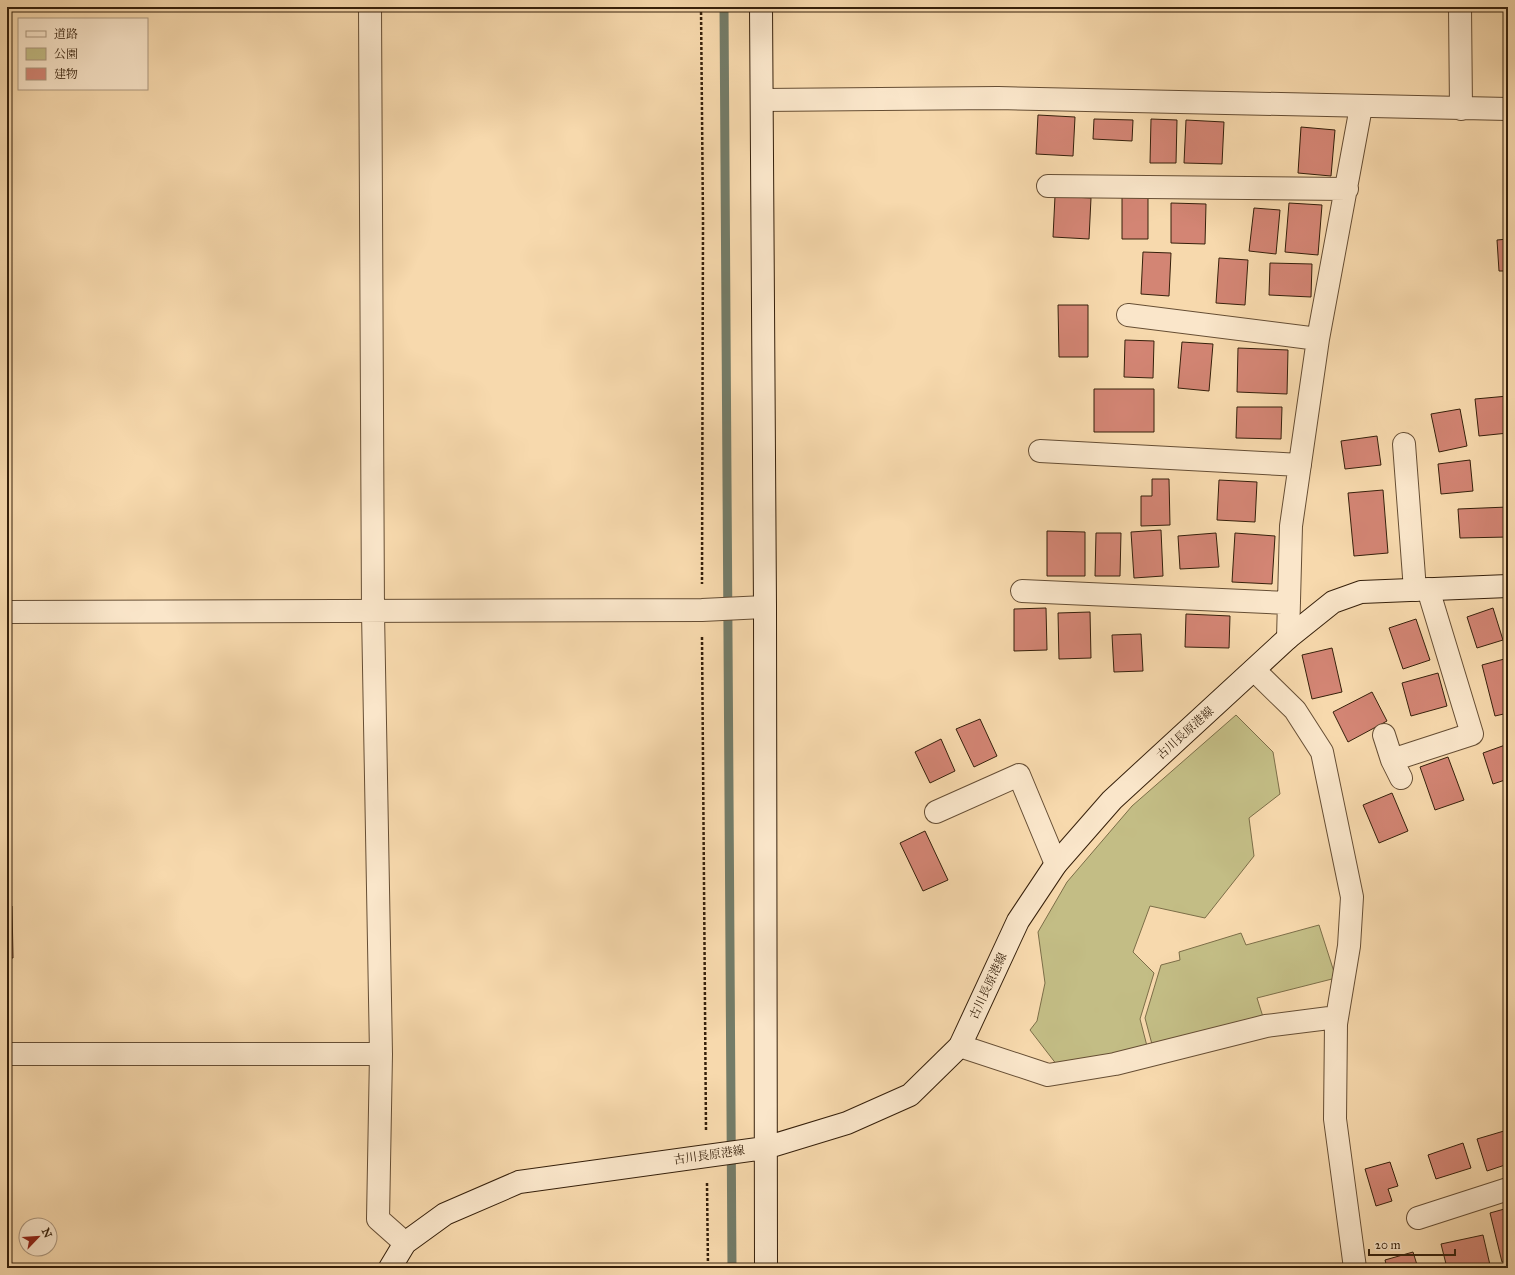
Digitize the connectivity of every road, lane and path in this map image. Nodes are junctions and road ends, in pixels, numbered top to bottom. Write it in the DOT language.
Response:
graph roads {
  1 [pos="370,7"];
  2 [pos="761,7"];
  3 [pos="1460,7"];
  4 [pos="762,100"];
  5 [pos="1361,107"];
  6 [pos="1461,109"];
  7 [pos="1508,109"];
  8 [pos="1048,186"];
  9 [pos="1347,189"];
  10 [pos="1128,315"];
  11 [pos="1318,339"];
  12 [pos="1404,444"];
  13 [pos="1040,451"];
  14 [pos="1300,465"];
  15 [pos="1508,586"];
  16 [pos="1422,590"];
  17 [pos="1022,591"];
  18 [pos="1289,603"];
  19 [pos="756,608"];
  20 [pos="7,612"];
  21 [pos="373,612"];
  22 [pos="1288,638"];
  23 [pos="1254,670"];
  24 [pos="1384,735"];
  25 [pos="936,812"];
  26 [pos="1056,864"];
  27 [pos="1337,1017"];
  28 [pos="960,1046"];
  29 [pos="7,1054"];
  30 [pos="381,1054"];
  31 [pos="757,1148"];
  32 [pos="1508,1189"];
  33 [pos="1418,1218"];
  34 [pos="405,1242"];
  35 [pos="390,1268"];
  36 [pos="766,1268"];
  37 [pos="1355,1268"];
  1 -- 21 [label="street"];
  2 -- 4 [label="street"];
  3 -- 6 [label="street"];
  4 -- 5 [label="street"];
  4 -- 19 [label="street"];
  5 -- 6 [label="street"];
  5 -- 9 [label="street"];
  6 -- 7 [label="street"];
  8 -- 9 [label="street"];
  9 -- 11 [label="street"];
  10 -- 11 [label="street"];
  11 -- 14 [label="street"];
  12 -- 16 [label="street"];
  13 -- 14 [label="street"];
  14 -- 18 [label="street"];
  15 -- 16 [label="street, 古川長原港線"];
  16 -- 22 [label="street, 古川長原港線"];
  16 -- 24 [label="street"];
  17 -- 18 [label="street"];
  18 -- 22 [label="street"];
  19 -- 21 [label="street"];
  19 -- 31 [label="street"];
  20 -- 21 [label="street"];
  21 -- 30 [label="street"];
  22 -- 23 [label="street, 古川長原港線"];
  23 -- 26 [label="street, 古川長原港線"];
  23 -- 27 [label="street"];
  25 -- 26 [label="street"];
  26 -- 28 [label="street, 古川長原港線"];
  27 -- 28 [label="street"];
  27 -- 37 [label="street"];
  28 -- 31 [label="street, 古川長原港線"];
  29 -- 30 [label="street"];
  30 -- 34 [label="street"];
  31 -- 34 [label="street, 古川長原港線"];
  31 -- 36 [label="street"];
  32 -- 33 [label="street"];
  34 -- 35 [label="street, 古川長原港線"];
}
